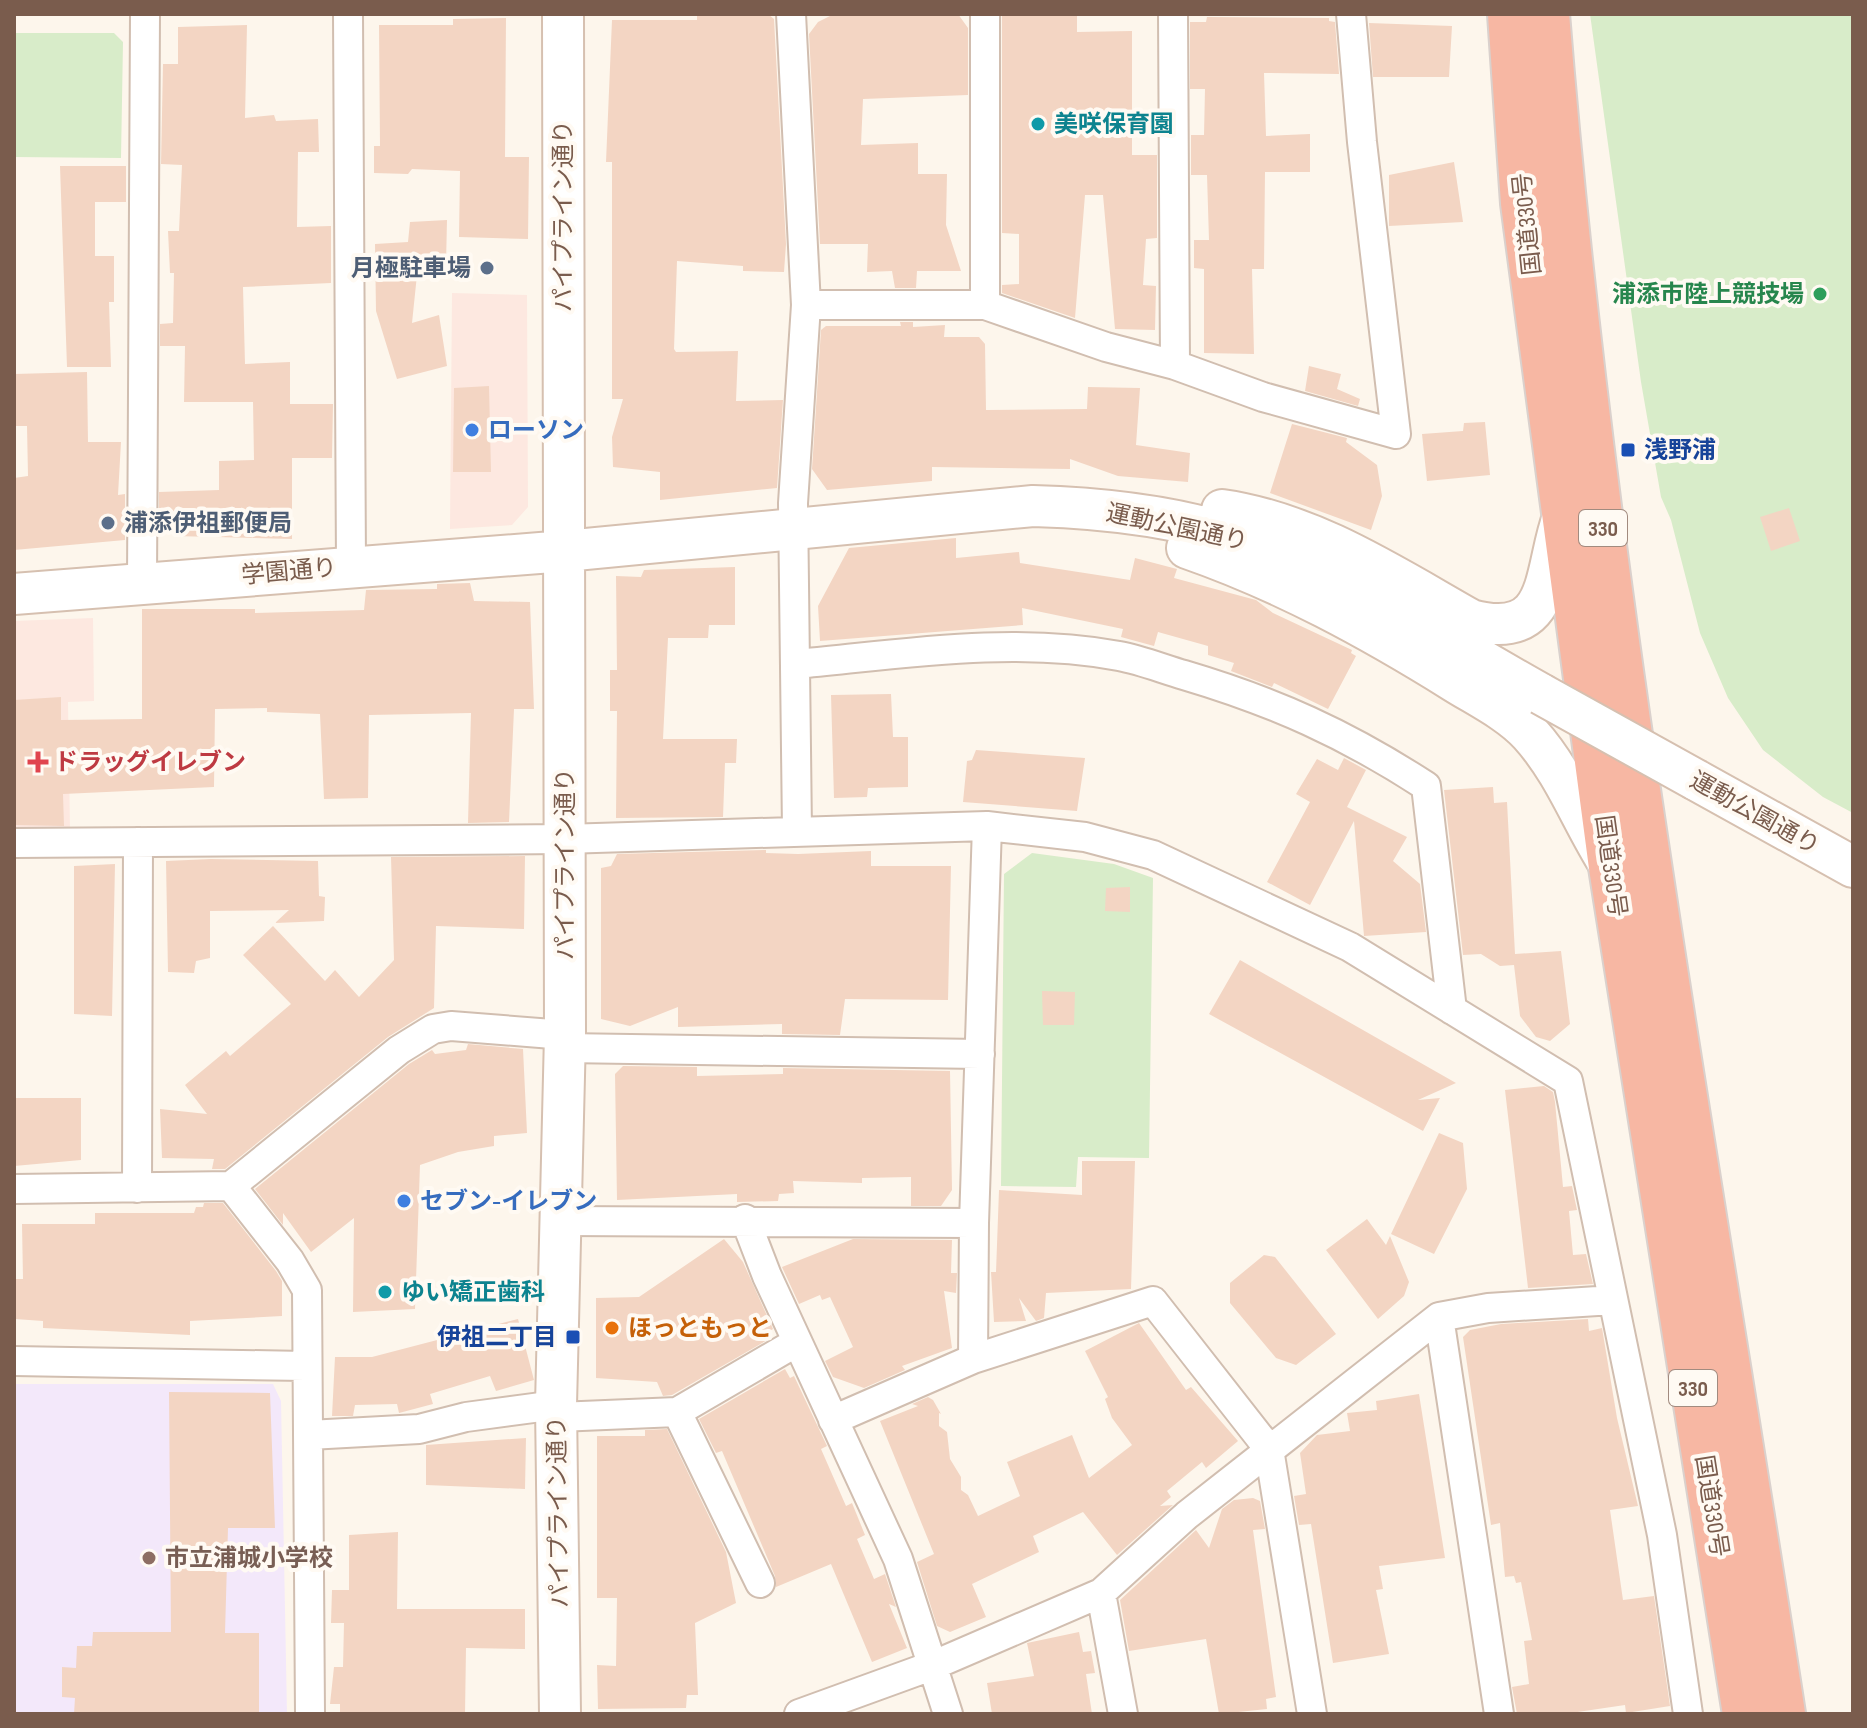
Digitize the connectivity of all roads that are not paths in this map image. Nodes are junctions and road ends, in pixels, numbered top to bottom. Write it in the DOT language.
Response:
graph roads {
  1 [pos="145,14"];
  2 [pos="348,14"];
  3 [pos="563,14"];
  4 [pos="791,14"];
  5 [pos="985,14"];
  6 [pos="1173,14"];
  7 [pos="1351,14"];
  8 [pos="1510,14"];
  9 [pos="1547,14"];
  10 [pos="806,305"];
  11 [pos="985,305"];
  12 [pos="1175,365"];
  13 [pos="1083,507"];
  14 [pos="1563,517"];
  15 [pos="794,528"];
  16 [pos="565,551"];
  17 [pos="351,566"];
  18 [pos="142,583"];
  19 [pos="14,594"];
  20 [pos="797,664"];
  21 [pos="987,826"];
  22 [pos="797,831"];
  23 [pos="564,839"];
  24 [pos="138,842"];
  25 [pos="14,843"];
  26 [pos="1611,867"];
  27 [pos="1853,867"];
  28 [pos="1452,1010"];
  29 [pos="564,1042"];
  30 [pos="980,1054"];
  31 [pos="231,1186"];
  32 [pos="137,1188"];
  33 [pos="14,1189"];
  34 [pos="745,1219"];
  35 [pos="562,1221"];
  36 [pos="974,1223"];
  37 [pos="1613,1300"];
  38 [pos="1439,1317"];
  39 [pos="797,1342"];
  40 [pos="973,1359"];
  41 [pos="14,1361"];
  42 [pos="305,1366"];
  43 [pos="557,1411"];
  44 [pos="677,1412"];
  45 [pos="833,1420"];
  46 [pos="309,1435"];
  47 [pos="1269,1449"];
  48 [pos="760,1583"];
  49 [pos="1101,1593"];
  50 [pos="934,1665"];
  51 [pos="310,1714"];
  52 [pos="560,1714"];
  53 [pos="799,1714"];
  54 [pos="948,1714"];
  55 [pos="1123,1714"];
  56 [pos="1312,1714"];
  57 [pos="1499,1714"];
  58 [pos="1688,1714"];
  59 [pos="1745,1714"];
  60 [pos="1783,1714"];
  1 -- 18 [label="street"];
  2 -- 17 [label="street"];
  3 -- 16 [label="street, パイプライン通り"];
  4 -- 10 [label="street"];
  5 -- 11 [label="street"];
  6 -- 12 [label="street"];
  7 -- 12 [label="street"];
  8 -- 14 [label="highway, 国道330号 / 330"];
  9 -- 60 [label="highway, 国道330号 / 330"];
  10 -- 11 [label="street"];
  10 -- 15 [label="street"];
  11 -- 12 [label="street"];
  13 -- 14 [label="street"];
  13 -- 15 [label="street, 運動公園通り"];
  13 -- 26 [label="street"];
  13 -- 27 [label="street, 運動公園通り, bridge"];
  14 -- 26 [label="highway, 国道330号 / 330"];
  15 -- 16 [label="street, 運動公園通り"];
  15 -- 20 [label="street"];
  16 -- 17 [label="street, 学園通り"];
  16 -- 23 [label="street, パイプライン通り"];
  17 -- 18 [label="street, 学園通り"];
  18 -- 19 [label="street, 学園通り"];
  20 -- 22 [label="street"];
  20 -- 28 [label="street"];
  21 -- 22 [label="street"];
  21 -- 28 [label="street"];
  21 -- 30 [label="street"];
  22 -- 23 [label="street"];
  23 -- 24 [label="street"];
  23 -- 29 [label="street, パイプライン通り"];
  24 -- 25 [label="street"];
  24 -- 32 [label="street"];
  26 -- 59 [label="highway, 国道330号 / 330"];
  28 -- 37 [label="street"];
  29 -- 30 [label="street"];
  29 -- 31 [label="street"];
  29 -- 35 [label="street, パイプライン通り"];
  30 -- 36 [label="street"];
  31 -- 32 [label="street"];
  31 -- 42 [label="street"];
  32 -- 33 [label="street"];
  34 -- 35 [label="street"];
  34 -- 36 [label="street"];
  34 -- 39 [label="street"];
  35 -- 43 [label="street, パイプライン通り"];
  36 -- 40 [label="street"];
  37 -- 38 [label="street"];
  37 -- 58 [label="street"];
  38 -- 47 [label="street"];
  38 -- 57 [label="street"];
  39 -- 44 [label="street"];
  39 -- 45 [label="street"];
  40 -- 45 [label="street"];
  40 -- 47 [label="street"];
  41 -- 42 [label="street"];
  42 -- 46 [label="street"];
  43 -- 44 [label="street"];
  43 -- 46 [label="street"];
  43 -- 52 [label="street, パイプライン通り"];
  44 -- 48 [label="street"];
  45 -- 50 [label="street"];
  46 -- 51 [label="street"];
  47 -- 49 [label="street"];
  47 -- 56 [label="street"];
  49 -- 50 [label="street"];
  49 -- 55 [label="street"];
  50 -- 53 [label="street"];
  50 -- 54 [label="street"];
}
